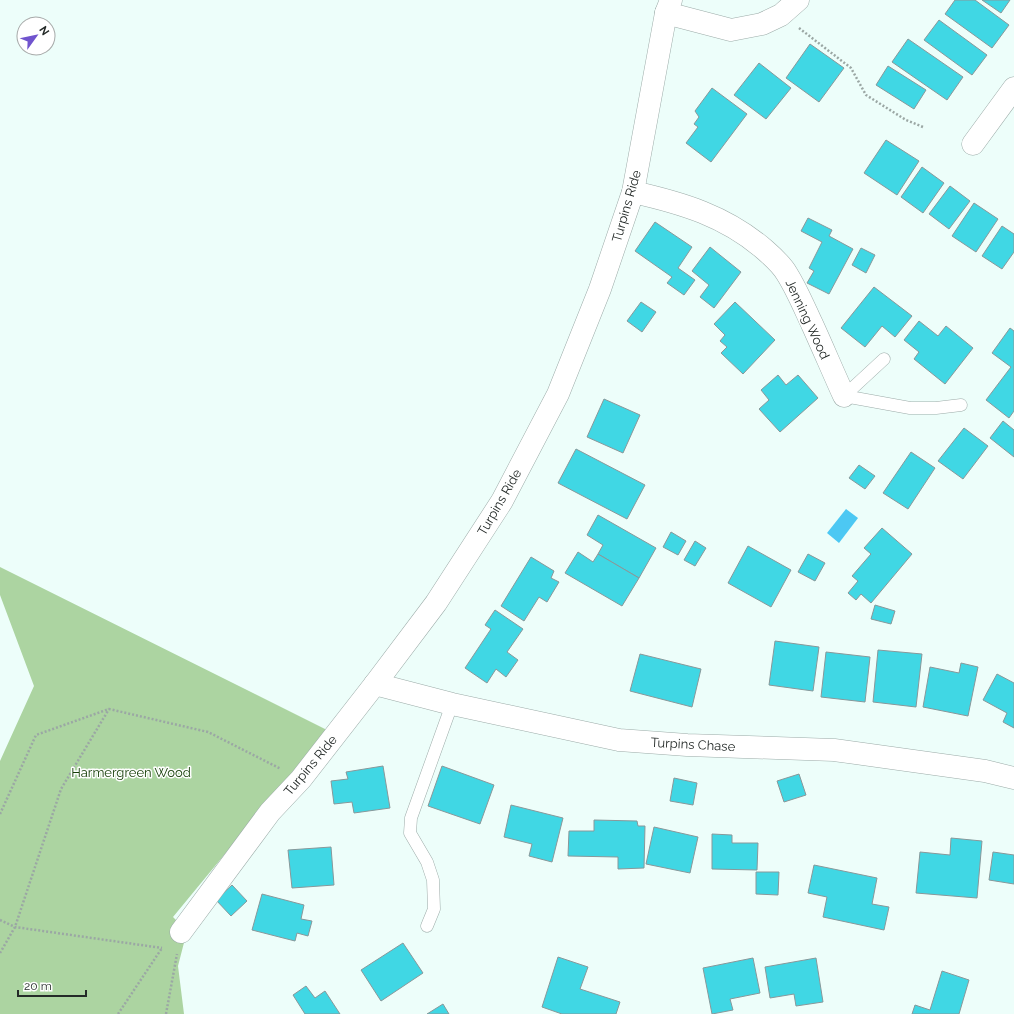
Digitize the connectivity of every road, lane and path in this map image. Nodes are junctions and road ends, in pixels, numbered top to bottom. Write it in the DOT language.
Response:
graph roads {
  1 [pos="798,0"];
  2 [pos="668,7"];
  3 [pos="780,15"];
  4 [pos="1014,88"];
  5 [pos="923,127"];
  6 [pos="974,144"];
  7 [pos="632,192"];
  8 [pos="884,359"];
  9 [pos="844,396"];
  10 [pos="961,405"];
  11 [pos="375,684"];
  12 [pos="452,704"];
  13 [pos="109,709"];
  14 [pos="1014,778"];
  15 [pos="300,779"];
  16 [pos="0,814"];
  17 [pos="0,920"];
  18 [pos="427,926"];
  19 [pos="15,927"];
  20 [pos="181,932"];
  21 [pos="162,948"];
  22 [pos="0,953"];
  23 [pos="118,1014"];
  24 [pos="166,1014"];
  1 -- 3 [label="street"];
  2 -- 3 [label="street"];
  2 -- 7 [label="street, Turpins Ride"];
  3 -- 5 [label="path"];
  4 -- 6 [label="street"];
  7 -- 9 [label="street, Jenning Wood"];
  7 -- 11 [label="street, Turpins Ride"];
  8 -- 9 [label="lane"];
  9 -- 10 [label="lane"];
  11 -- 12 [label="street, Turpins Chase"];
  11 -- 15 [label="street, Turpins Ride"];
  12 -- 14 [label="street, Turpins Chase"];
  12 -- 18 [label="lane"];
  13 -- 15 [label="path"];
  13 -- 16 [label="path"];
  13 -- 19 [label="path"];
  15 -- 20 [label="street, Turpins Ride"];
  17 -- 19 [label="path"];
  19 -- 21 [label="path"];
  19 -- 22 [label="path"];
  20 -- 21 [label="path"];
  20 -- 24 [label="path"];
  21 -- 23 [label="path"];
}
